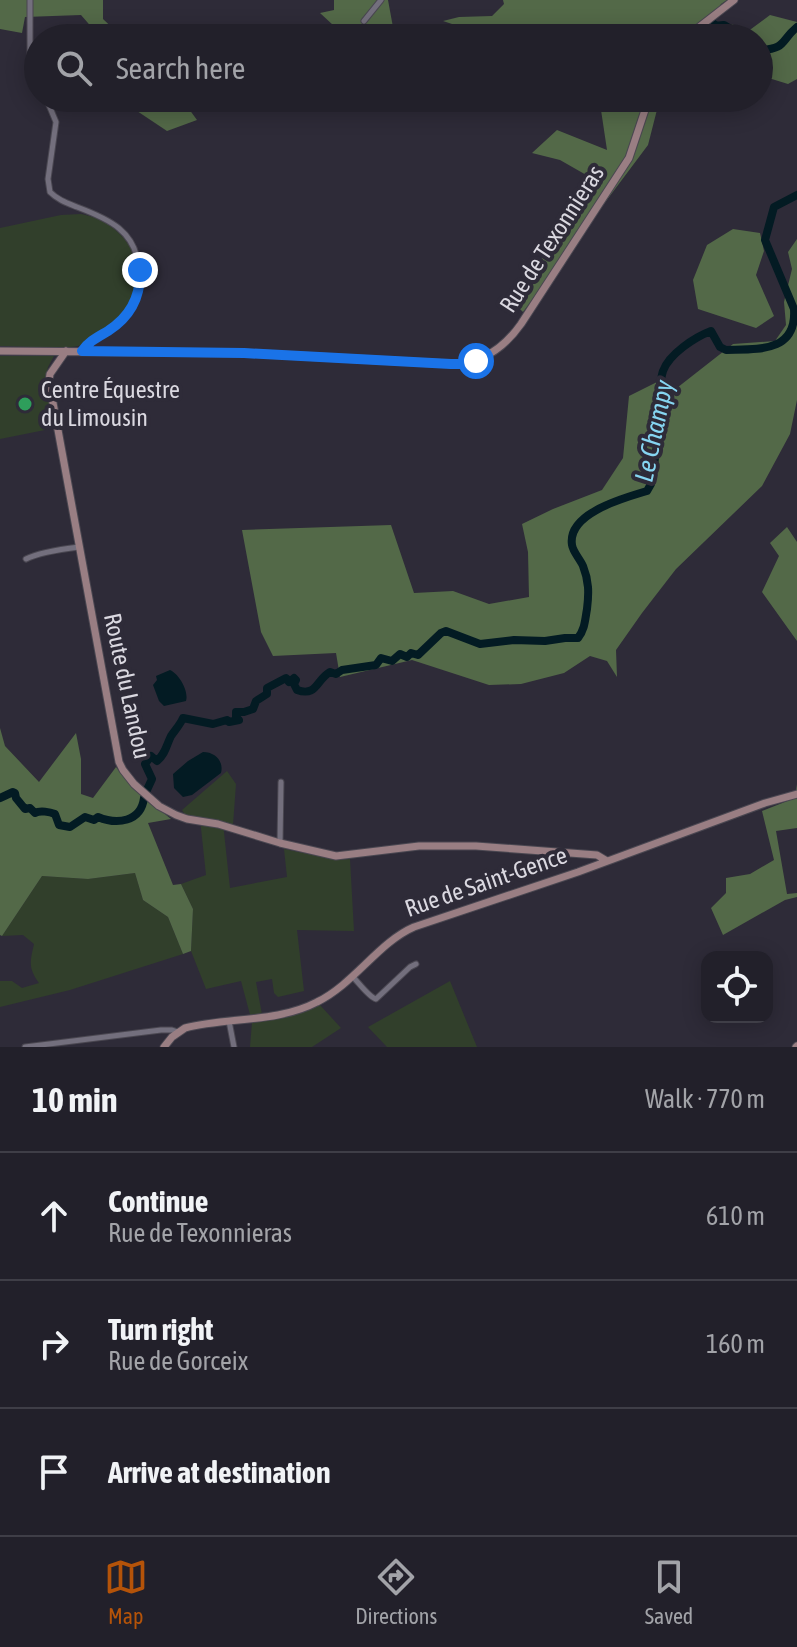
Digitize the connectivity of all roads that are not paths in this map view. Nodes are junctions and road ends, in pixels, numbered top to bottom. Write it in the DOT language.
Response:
graph roads {
  1 [pos="30,0"];
  2 [pos="381,0"];
  3 [pos="734,0"];
  4 [pos="364,21"];
  5 [pos="30,24"];
  6 [pos="703,24"];
  7 [pos="52,112"];
  8 [pos="644,112"];
  9 [pos="0,351"];
  10 [pos="66,351"];
  11 [pos="82,351"];
  12 [pos="79,547"];
  13 [pos="26,559"];
  14 [pos="281,782"];
  15 [pos="797,794"];
  16 [pos="280,843"];
  17 [pos="607,861"];
  18 [pos="416,964"];
  19 [pos="353,977"];
  20 [pos="229,1021"];
  21 [pos="178,1032"];
  22 [pos="25,1047"];
  23 [pos="164,1047"];
  24 [pos="234,1047"];
  1 -- 5 [label="street"];
  2 -- 4 [label="street"];
  3 -- 6 [label="street"];
  7 -- 11 [label="street"];
  8 -- 11 [label="street, Rue de Texonnieras"];
  9 -- 10 [label="street, Rue de Texonnieras"];
  10 -- 11 [label="street, Rue de Texonnieras"];
  10 -- 12 [label="street, Route du Landou"];
  12 -- 13 [label="street"];
  12 -- 16 [label="street, Route du Landou"];
  14 -- 16 [label="street"];
  15 -- 17 [label="street, Rue de Saint-Gence"];
  16 -- 17 [label="street, Route du Landou"];
  17 -- 19 [label="street, Rue de Saint-Gence"];
  18 -- 19 [label="street"];
  19 -- 20 [label="street, Rue de Saint-Gence"];
  20 -- 21 [label="street, Rue de Saint-Gence"];
  20 -- 24 [label="street"];
  21 -- 22 [label="street"];
  21 -- 23 [label="street"];
}
